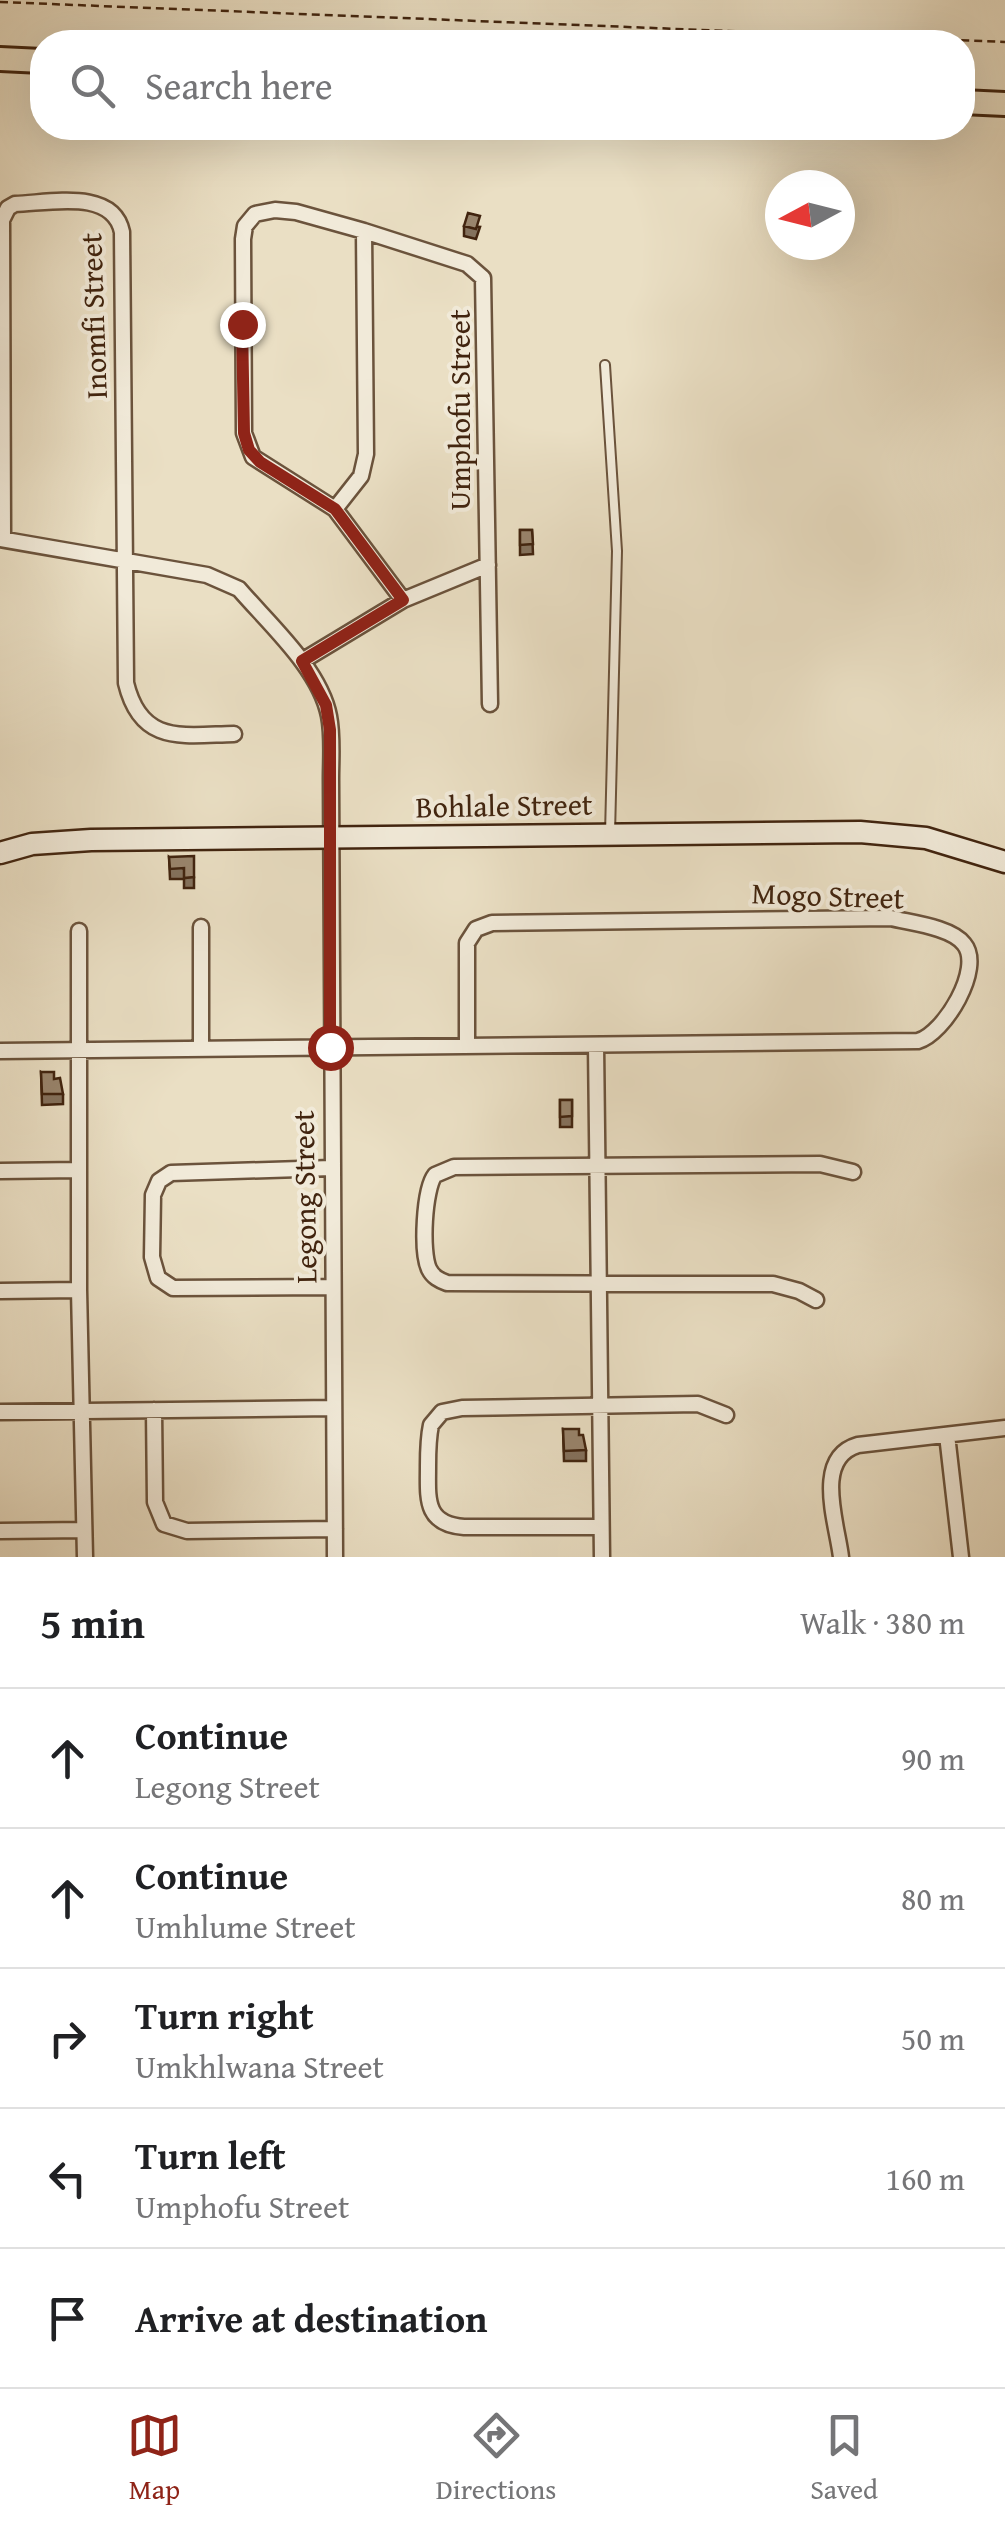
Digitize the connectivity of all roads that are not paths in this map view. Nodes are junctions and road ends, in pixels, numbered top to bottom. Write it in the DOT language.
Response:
graph roads {
  1 [pos="0,59"];
  2 [pos="30,60"];
  3 [pos="975,103"];
  4 [pos="1005,104"];
  5 [pos="364,231"];
  6 [pos="605,365"];
  7 [pos="335,509"];
  8 [pos="2,539"];
  9 [pos="126,562"];
  10 [pos="488,565"];
  11 [pos="403,600"];
  12 [pos="302,661"];
  13 [pos="490,704"];
  14 [pos="234,734"];
  15 [pos="610,834"];
  16 [pos="330,837"];
  17 [pos="0,853"];
  18 [pos="1005,862"];
  19 [pos="201,928"];
  20 [pos="80,931"];
  21 [pos="467,1044"];
  22 [pos="596,1045"];
  23 [pos="330,1047"];
  24 [pos="201,1048"];
  25 [pos="79,1050"];
  26 [pos="0,1051"];
  27 [pos="597,1164"];
  28 [pos="331,1168"];
  29 [pos="78,1170"];
  30 [pos="0,1172"];
  31 [pos="854,1172"];
  32 [pos="596,1284"];
  33 [pos="332,1287"];
  34 [pos="79,1290"];
  35 [pos="0,1291"];
  36 [pos="816,1300"];
  37 [pos="600,1404"];
  38 [pos="334,1408"];
  39 [pos="154,1410"];
  40 [pos="0,1412"];
  41 [pos="81,1412"];
  42 [pos="726,1415"];
  43 [pos="1005,1428"];
  44 [pos="948,1435"];
  45 [pos="600,1527"];
  46 [pos="84,1530"];
  47 [pos="335,1530"];
  48 [pos="0,1531"];
  49 [pos="85,1557"];
  50 [pos="334,1557"];
  51 [pos="602,1557"];
  52 [pos="841,1557"];
  53 [pos="962,1557"];
  1 -- 2 [label="main road"];
  3 -- 4 [label="main road"];
  5 -- 7 [label="street"];
  5 -- 7 [label="street, Umphofu Street"];
  5 -- 10 [label="street, Umphofu Street"];
  6 -- 15 [label="lane"];
  7 -- 11 [label="street, Umphofu Street"];
  8 -- 9 [label="street, Legong Street"];
  8 -- 9 [label="street, Inomfi Street"];
  9 -- 12 [label="street, Legong Street"];
  9 -- 14 [label="street"];
  10 -- 11 [label="street"];
  10 -- 13 [label="street, Umphofu Street"];
  11 -- 12 [label="street"];
  12 -- 16 [label="street, Legong Street"];
  15 -- 16 [label="street, Bohlale Street"];
  15 -- 18 [label="street, Bohlale Street"];
  16 -- 17 [label="street, Bohlale Street"];
  16 -- 23 [label="street, Legong Street"];
  19 -- 24 [label="street"];
  20 -- 25 [label="street"];
  21 -- 22 [label="street, Mogo Street"];
  21 -- 22 [label="street, Mogo Street"];
  21 -- 23 [label="street, Mogo Street"];
  22 -- 27 [label="street"];
  23 -- 24 [label="street, Mogo Street"];
  23 -- 28 [label="street, Legong Street"];
  24 -- 25 [label="street, Mogo Street"];
  25 -- 26 [label="street, Mogo Street"];
  25 -- 29 [label="street"];
  27 -- 31 [label="street"];
  27 -- 32 [label="street"];
  27 -- 32 [label="street"];
  28 -- 33 [label="street, Legong Street"];
  28 -- 33 [label="street"];
  29 -- 30 [label="street"];
  29 -- 34 [label="street"];
  32 -- 36 [label="street"];
  32 -- 37 [label="street"];
  33 -- 38 [label="street, Legong Street"];
  34 -- 35 [label="street"];
  34 -- 41 [label="street"];
  37 -- 42 [label="street"];
  37 -- 45 [label="street"];
  37 -- 45 [label="street"];
  38 -- 39 [label="street"];
  38 -- 47 [label="street, Legong Street"];
  39 -- 41 [label="street"];
  39 -- 47 [label="street"];
  40 -- 41 [label="street"];
  41 -- 46 [label="street"];
  43 -- 44 [label="street"];
  44 -- 52 [label="street"];
  44 -- 53 [label="street"];
  45 -- 51 [label="street"];
  46 -- 48 [label="street"];
  46 -- 49 [label="street"];
  47 -- 50 [label="street, Legong Street"];
}
